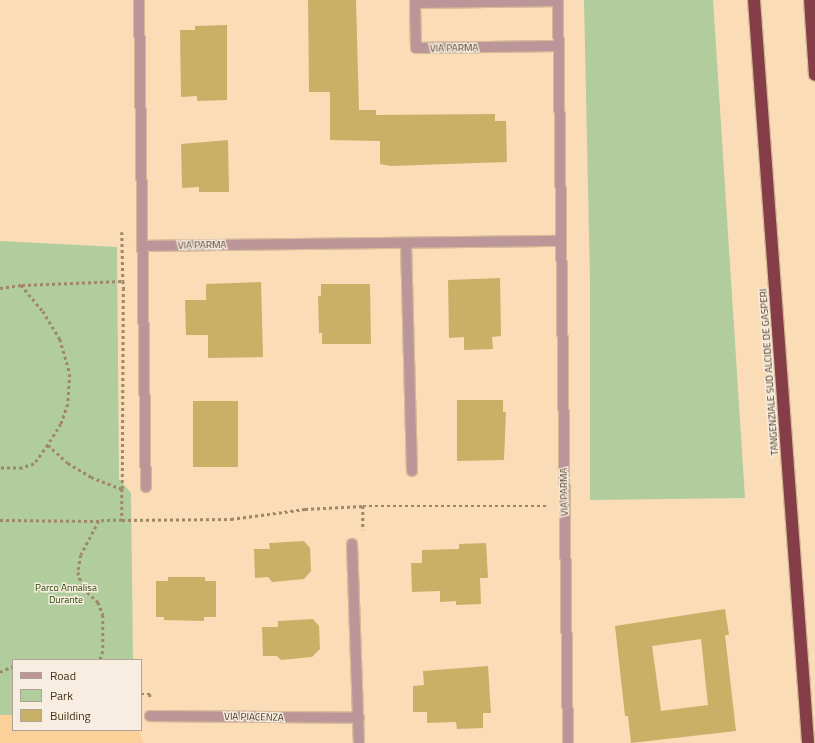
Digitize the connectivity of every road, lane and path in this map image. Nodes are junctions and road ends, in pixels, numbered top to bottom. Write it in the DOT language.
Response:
graph roads {
  1 [pos="139,0"];
  2 [pos="754,0"];
  3 [pos="810,0"];
  4 [pos="558,1"];
  5 [pos="558,46"];
  6 [pos="815,75"];
  7 [pos="561,241"];
  8 [pos="406,243"];
  9 [pos="142,246"];
  10 [pos="21,285"];
  11 [pos="0,288"];
  12 [pos="123,289"];
  13 [pos="143,289"];
  14 [pos="48,445"];
  15 [pos="0,468"];
  16 [pos="412,471"];
  17 [pos="146,487"];
  18 [pos="122,489"];
  19 [pos="564,506"];
  20 [pos="0,520"];
  21 [pos="122,520"];
  22 [pos="99,521"];
  23 [pos="352,544"];
  24 [pos="100,659"];
  25 [pos="12,666"];
  26 [pos="0,672"];
  27 [pos="150,716"];
  28 [pos="359,718"];
  29 [pos="359,743"];
  30 [pos="568,743"];
  31 [pos="808,743"];
  1 -- 9 [label="street"];
  2 -- 31 [label="highway, TANGENZIALE SUD ALCIDE DE GASPERI"];
  3 -- 6 [label="highway"];
  4 -- 5 [label="street, VIA PARMA"];
  4 -- 5 [label="street, VIA PARMA"];
  5 -- 7 [label="street, VIA PARMA"];
  7 -- 8 [label="street, VIA PARMA"];
  7 -- 19 [label="street, VIA PARMA"];
  8 -- 9 [label="street, VIA PARMA"];
  8 -- 16 [label="street"];
  9 -- 13 [label="street"];
  10 -- 11 [label="path"];
  10 -- 12 [label="path"];
  10 -- 14 [label="path"];
  12 -- 13 [label="path"];
  12 -- 18 [label="path"];
  13 -- 17 [label="street"];
  14 -- 15 [label="path"];
  14 -- 18 [label="path"];
  18 -- 21 [label="path"];
  19 -- 21 [label="path"];
  19 -- 30 [label="street, VIA PARMA"];
  20 -- 22 [label="path"];
  21 -- 22 [label="path"];
  22 -- 24 [label="path"];
  23 -- 28 [label="street"];
  25 -- 26 [label="path"];
  27 -- 28 [label="street, VIA PIACENZA"];
  28 -- 29 [label="street"];
}
